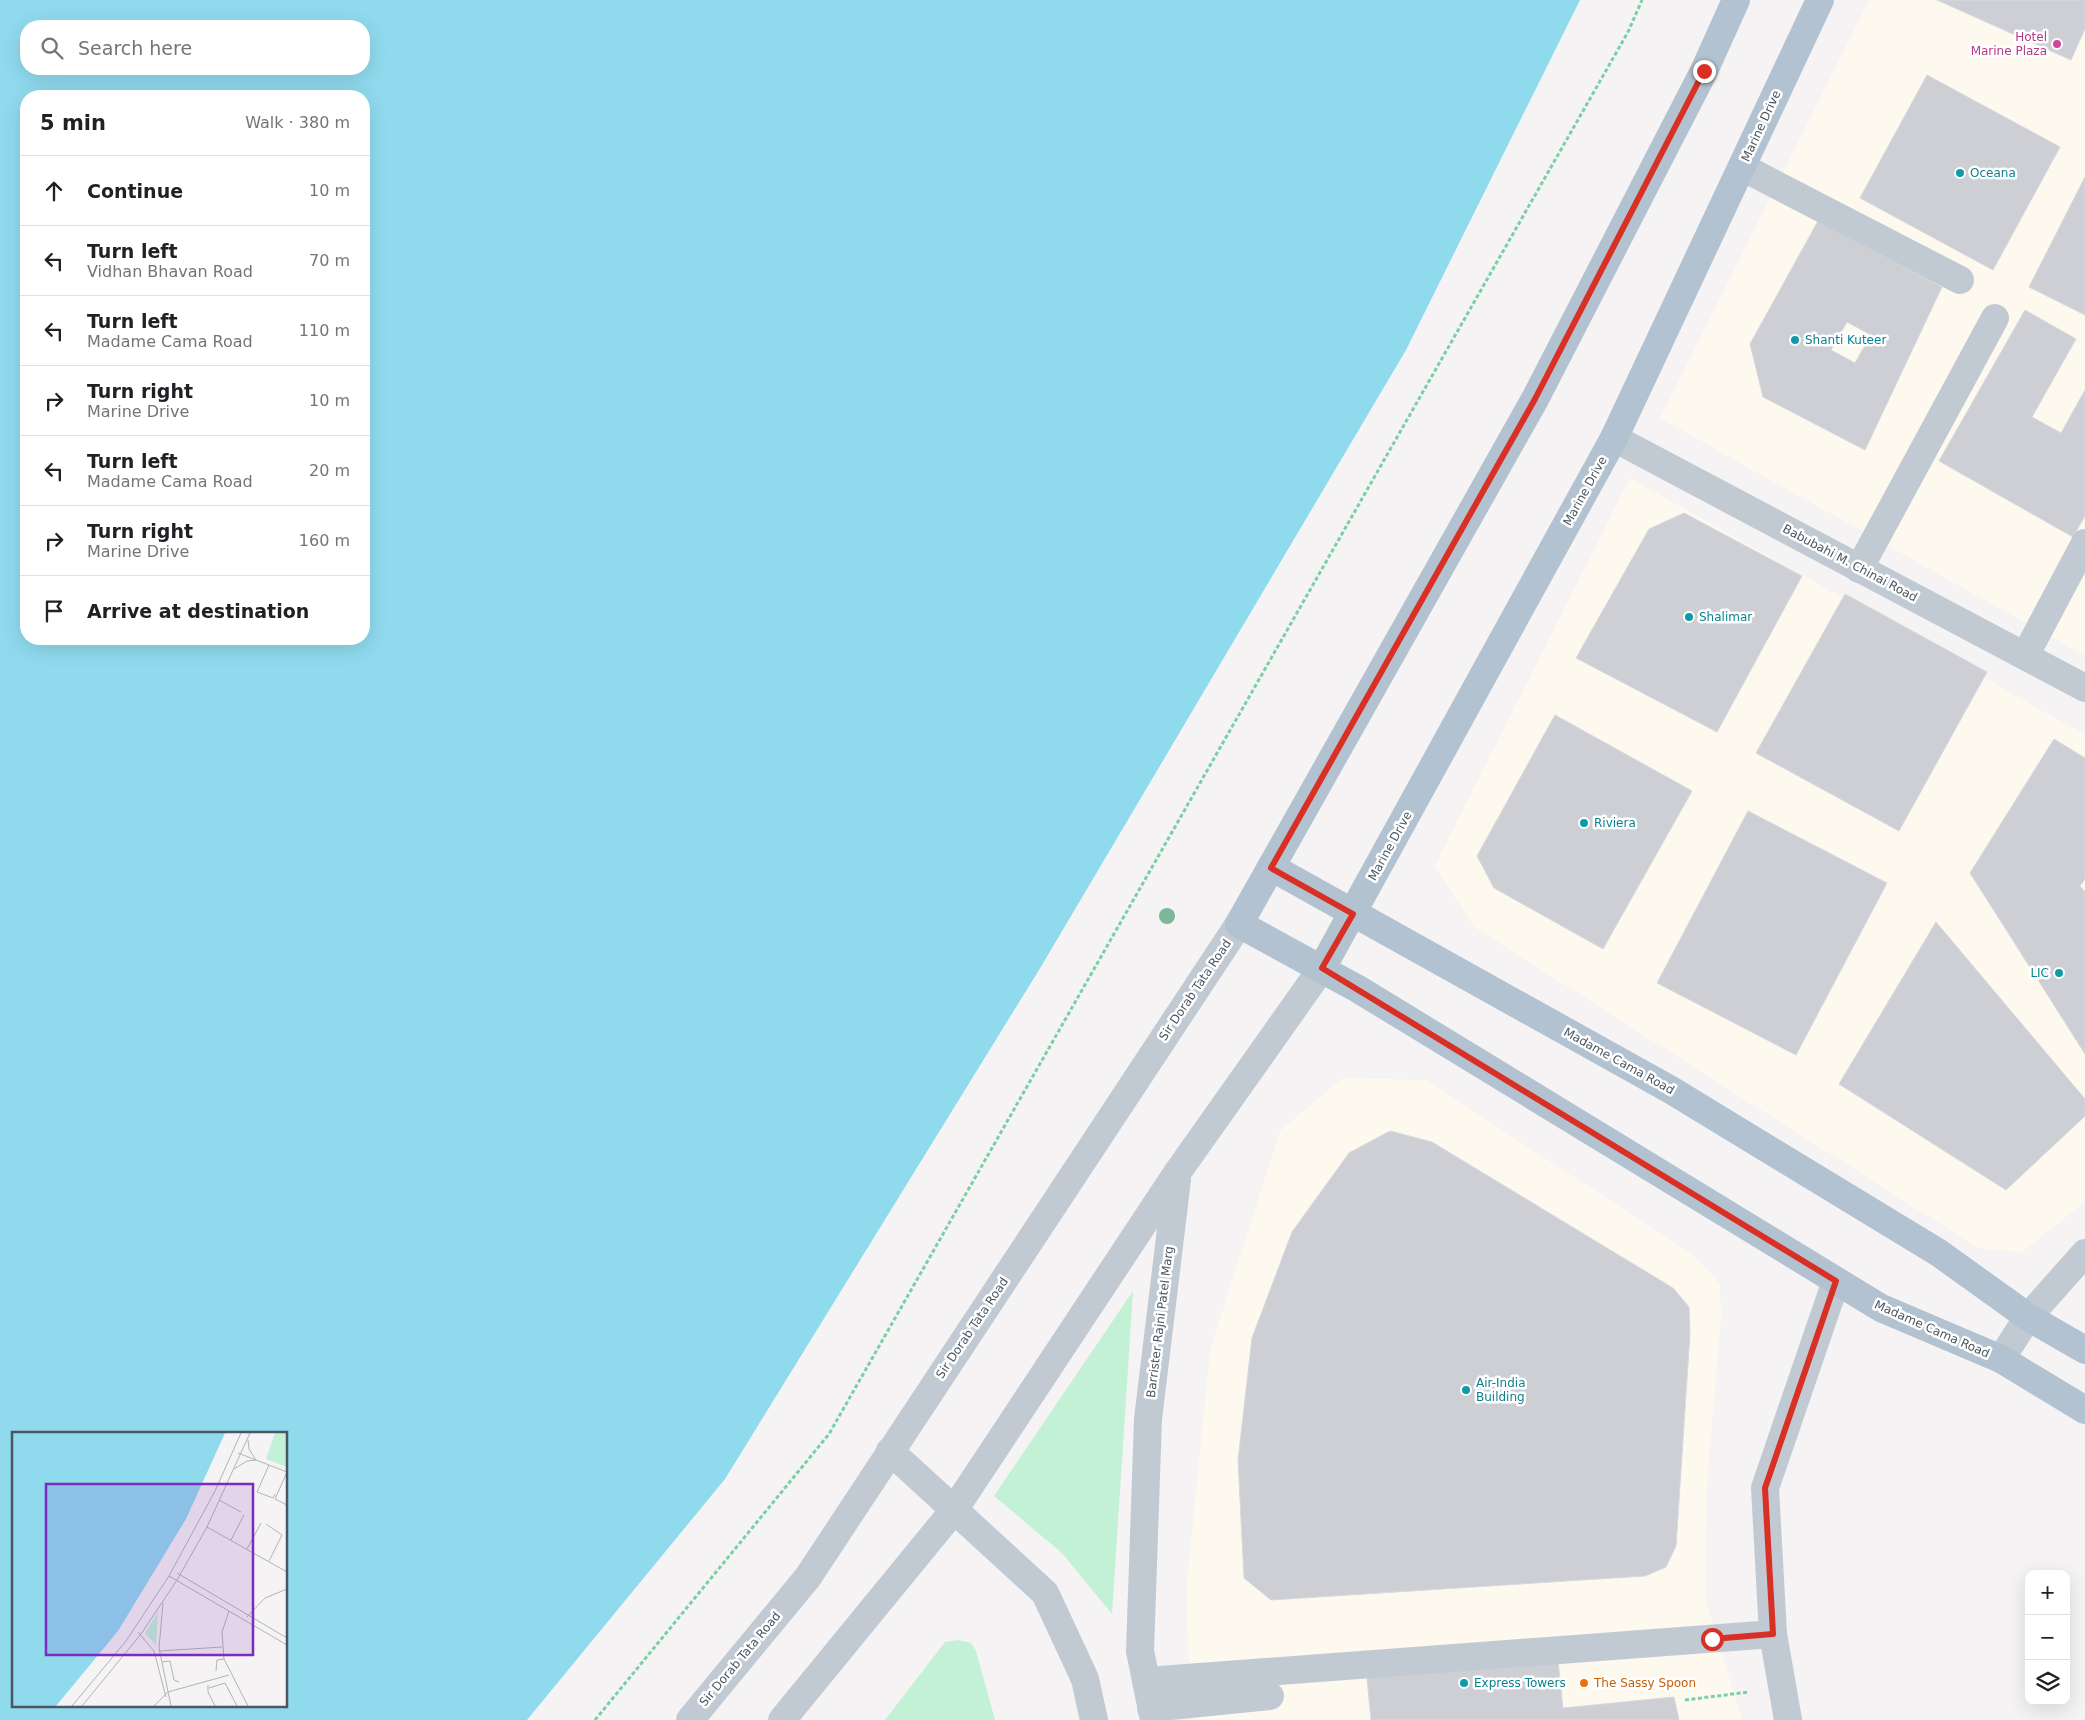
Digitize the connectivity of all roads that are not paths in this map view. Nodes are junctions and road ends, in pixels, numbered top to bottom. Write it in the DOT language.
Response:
graph roads {
  1 [pos="1736,0"];
  2 [pos="1820,0"];
  3 [pos="1742,166"];
  4 [pos="1960,280"];
  5 [pos="1995,318"];
  6 [pos="1614,438"];
  7 [pos="2085,544"];
  8 [pos="1859,569"];
  9 [pos="2025,656"];
  10 [pos="2085,688"];
  11 [pos="1271,868"];
  12 [pos="1353,914"];
  13 [pos="1239,924"];
  14 [pos="1322,968"];
  15 [pos="1178,1173"];
  16 [pos="2085,1253"];
  17 [pos="1836,1281"];
  18 [pos="2028,1317"];
  19 [pos="2085,1350"];
  20 [pos="2001,1359"];
  21 [pos="2085,1410"];
  22 [pos="890,1451"];
  23 [pos="954,1510"];
  24 [pos="1773,1634"];
  25 [pos="1146,1681"];
  26 [pos="1270,1696"];
  27 [pos="1153,1714"];
  28 [pos="690,1720"];
  29 [pos="782,1720"];
  30 [pos="1094,1720"];
  31 [pos="1788,1720"];
  1 -- 11 [label="main road"];
  2 -- 3 [label="main road, Marine Drive"];
  3 -- 4 [label="street"];
  3 -- 6 [label="main road, Marine Drive"];
  5 -- 8 [label="street"];
  6 -- 8 [label="street, Babubahi M. Chinai Road"];
  6 -- 12 [label="main road, Marine Drive"];
  7 -- 9 [label="street"];
  8 -- 9 [label="street, Babubahi M. Chinai Road"];
  9 -- 10 [label="street, Babubahi M. Chinai Road"];
  11 -- 12 [label="main road, Madame Cama Road"];
  11 -- 13 [label="main road"];
  12 -- 14 [label="main road, Marine Drive"];
  12 -- 18 [label="main road, Madame Cama Road"];
  13 -- 14 [label="main road, Madame Cama Road"];
  13 -- 22 [label="street, Sir Dorab Tata Road"];
  14 -- 15 [label="street, Barrister Rajni Patel Marg"];
  14 -- 17 [label="main road, Madame Cama Road"];
  15 -- 23 [label="street"];
  15 -- 25 [label="street, Barrister Rajni Patel Marg"];
  16 -- 18 [label="street"];
  17 -- 20 [label="main road, Madame Cama Road"];
  17 -- 24 [label="street"];
  18 -- 19 [label="main road, Madame Cama Road"];
  18 -- 20 [label="street"];
  20 -- 21 [label="main road, Madame Cama Road"];
  22 -- 23 [label="street"];
  22 -- 28 [label="street, Sir Dorab Tata Road"];
  23 -- 29 [label="street"];
  23 -- 30 [label="street"];
  24 -- 25 [label="street"];
  24 -- 31 [label="street"];
  25 -- 27 [label="street, Barrister Rajni Patel Marg"];
  26 -- 27 [label="street"];
}
